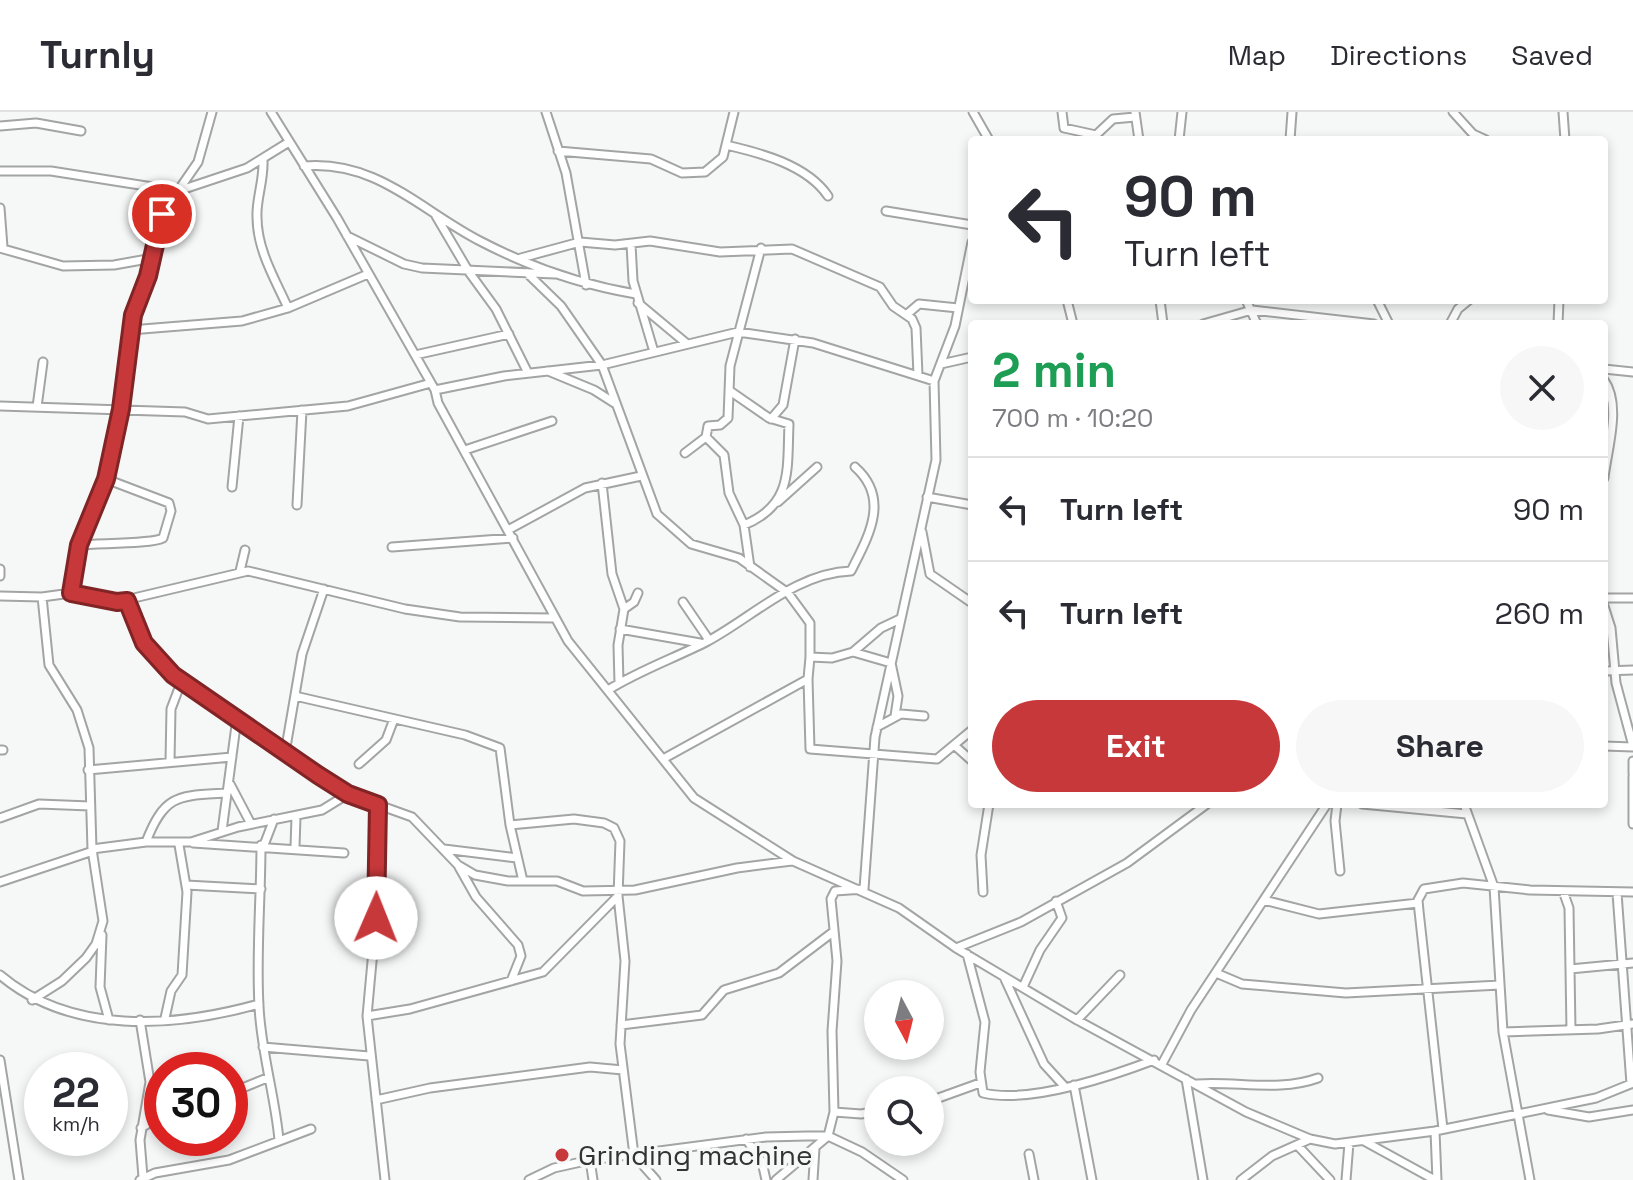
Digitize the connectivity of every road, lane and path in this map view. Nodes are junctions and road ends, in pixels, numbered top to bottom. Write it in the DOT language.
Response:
graph roads {
  1 [pos="212,112"];
  2 [pos="271,112"];
  3 [pos="546,112"];
  4 [pos="734,112"];
  5 [pos="973,112"];
  6 [pos="1062,112"];
  7 [pos="1182,112"];
  8 [pos="1292,112"];
  9 [pos="1453,112"];
  10 [pos="1563,112"];
  11 [pos="1135,114"];
  12 [pos="0,126"];
  13 [pos="81,131"];
  14 [pos="987,136"];
  15 [pos="1138,136"];
  16 [pos="1179,136"];
  17 [pos="1290,136"];
  18 [pos="1477,136"];
  19 [pos="1565,136"];
  20 [pos="289,142"];
  21 [pos="726,145"];
  22 [pos="558,151"];
  23 [pos="263,160"];
  24 [pos="304,166"];
  25 [pos="0,171"];
  26 [pos="178,191"];
  27 [pos="828,196"];
  28 [pos="0,208"];
  29 [pos="886,211"];
  30 [pos="436,215"];
  31 [pos="968,224"];
  32 [pos="347,236"];
  33 [pos="580,242"];
  34 [pos="631,244"];
  35 [pos="2,247"];
  36 [pos="761,248"];
  37 [pos="968,257"];
  38 [pos="153,258"];
  39 [pos="521,258"];
  40 [pos="469,272"];
  41 [pos="527,273"];
  42 [pos="368,274"];
  43 [pos="561,274"];
  44 [pos="963,275"];
  45 [pos="968,276"];
  46 [pos="586,285"];
  47 [pos="636,294"];
  48 [pos="638,303"];
  49 [pos="1248,304"];
  50 [pos="1464,304"];
  51 [pos="288,308"];
  52 [pos="958,308"];
  53 [pos="1252,310"];
  54 [pos="906,315"];
  55 [pos="1217,320"];
  56 [pos="1256,320"];
  57 [pos="1339,320"];
  58 [pos="1452,320"];
  59 [pos="130,330"];
  60 [pos="738,332"];
  61 [pos="509,334"];
  62 [pos="795,339"];
  63 [pos="686,343"];
  64 [pos="654,352"];
  65 [pos="415,355"];
  66 [pos="968,358"];
  67 [pos="43,362"];
  68 [pos="941,364"];
  69 [pos="602,365"];
  70 [pos="1608,369"];
  71 [pos="546,370"];
  72 [pos="1629,372"];
  73 [pos="528,373"];
  74 [pos="918,375"];
  75 [pos="934,381"];
  76 [pos="1608,385"];
  77 [pos="433,386"];
  78 [pos="1611,389"];
  79 [pos="730,391"];
  80 [pos="617,405"];
  81 [pos="0,406"];
  82 [pos="37,407"];
  83 [pos="121,409"];
  84 [pos="302,410"];
  85 [pos="239,416"];
  86 [pos="771,419"];
  87 [pos="552,421"];
  88 [pos="706,437"];
  89 [pos="1608,445"];
  90 [pos="465,450"];
  91 [pos="685,453"];
  92 [pos="817,467"];
  93 [pos="855,467"];
  94 [pos="641,476"];
  95 [pos="106,479"];
  96 [pos="602,483"];
  97 [pos="232,487"];
  98 [pos="927,497"];
  99 [pos="778,502"];
  100 [pos="968,504"];
  101 [pos="297,505"];
  102 [pos="744,525"];
  103 [pos="921,525"];
  104 [pos="508,530"];
  105 [pos="513,538"];
  106 [pos="79,545"];
  107 [pos="392,547"];
  108 [pos="245,550"];
  109 [pos="750,567"];
  110 [pos="0,569"];
  111 [pos="240,571"];
  112 [pos="0,576"];
  113 [pos="324,589"];
  114 [pos="71,593"];
  115 [pos="638,593"];
  116 [pos="788,593"];
  117 [pos="0,596"];
  118 [pos="42,597"];
  119 [pos="1608,598"];
  120 [pos="1633,598"];
  121 [pos="968,600"];
  122 [pos="127,601"];
  123 [pos="683,602"];
  124 [pos="624,609"];
  125 [pos="554,618"];
  126 [pos="900,619"];
  127 [pos="620,629"];
  128 [pos="1608,630"];
  129 [pos="706,642"];
  130 [pos="853,652"];
  131 [pos="810,657"];
  132 [pos="891,663"];
  133 [pos="1633,670"];
  134 [pos="1608,671"];
  135 [pos="1615,671"];
  136 [pos="808,679"];
  137 [pos="182,680"];
  138 [pos="619,683"];
  139 [pos="608,690"];
  140 [pos="295,696"];
  141 [pos="895,716"];
  142 [pos="924,716"];
  143 [pos="237,718"];
  144 [pos="394,719"];
  145 [pos="877,727"];
  146 [pos="968,733"];
  147 [pos="954,745"];
  148 [pos="1608,746"];
  149 [pos="1633,746"];
  150 [pos="873,751"];
  151 [pos="285,753"];
  152 [pos="232,757"];
  153 [pos="968,757"];
  154 [pos="663,759"];
  155 [pos="170,761"];
  156 [pos="1633,761"];
  157 [pos="359,764"];
  158 [pos="88,770"];
  159 [pos="1633,775"];
  160 [pos="229,782"];
  161 [pos="227,793"];
  162 [pos="348,794"];
  163 [pos="378,805"];
  164 [pos="90,806"];
  165 [pos="988,808"];
  166 [pos="1190,808"];
  167 [pos="1324,808"];
  168 [pos="1337,808"];
  169 [pos="1404,808"];
  170 [pos="1465,808"];
  171 [pos="1467,814"];
  172 [pos="296,817"];
  173 [pos="0,818"];
  174 [pos="274,819"];
  175 [pos="251,824"];
  176 [pos="1633,824"];
  177 [pos="510,825"];
  178 [pos="222,831"];
  179 [pos="146,842"];
  180 [pos="191,842"];
  181 [pos="179,845"];
  182 [pos="263,845"];
  183 [pos="295,847"];
  184 [pos="442,849"];
  185 [pos="92,850"];
  186 [pos="344,853"];
  187 [pos="517,858"];
  188 [pos="793,861"];
  189 [pos="458,865"];
  190 [pos="1340,871"];
  191 [pos="523,881"];
  192 [pos="0,882"];
  193 [pos="186,885"];
  194 [pos="1494,887"];
  195 [pos="261,889"];
  196 [pos="864,889"];
  197 [pos="1563,891"];
  198 [pos="983,892"];
  199 [pos="1633,892"];
  200 [pos="618,893"];
  201 [pos="1617,893"];
  202 [pos="1264,900"];
  203 [pos="1056,901"];
  204 [pos="1418,903"];
  205 [pos="833,932"];
  206 [pos="102,933"];
  207 [pos="956,948"];
  208 [pos="967,954"];
  209 [pos="1621,963"];
  210 [pos="1633,963"];
  211 [pos="1570,969"];
  212 [pos="1216,973"];
  213 [pos="0,975"];
  214 [pos="1003,975"];
  215 [pos="1120,975"];
  216 [pos="511,981"];
  217 [pos="1500,985"];
  218 [pos="1023,987"];
  219 [pos="1425,987"];
  220 [pos="32,1000"];
  221 [pos="259,1004"];
  222 [pos="367,1016"];
  223 [pos="165,1018"];
  224 [pos="140,1020"];
  225 [pos="1077,1020"];
  226 [pos="109,1021"];
  227 [pos="621,1025"];
  228 [pos="1630,1025"];
  229 [pos="1571,1030"];
  230 [pos="1503,1032"];
  231 [pos="263,1047"];
  232 [pos="369,1056"];
  233 [pos="0,1060"];
  234 [pos="1158,1062"];
  235 [pos="623,1070"];
  236 [pos="267,1078"];
  237 [pos="1318,1078"];
  238 [pos="1186,1079"];
  239 [pos="980,1083"];
  240 [pos="1632,1083"];
  241 [pos="1195,1084"];
  242 [pos="248,1086"];
  243 [pos="1070,1086"];
  244 [pos="944,1096"];
  245 [pos="376,1100"];
  246 [pos="1545,1110"];
  247 [pos="1633,1110"];
  248 [pos="1519,1111"];
  249 [pos="834,1112"];
  250 [pos="864,1113"];
  251 [pos="144,1126"];
  252 [pos="141,1128"];
  253 [pos="311,1129"];
  254 [pos="1439,1130"];
  255 [pos="828,1136"];
  256 [pos="746,1139"];
  257 [pos="1310,1139"];
  258 [pos="279,1140"];
  259 [pos="1364,1141"];
  260 [pos="1349,1143"];
  261 [pos="1299,1147"];
  262 [pos="815,1148"];
  263 [pos="1029,1154"];
  264 [pos="634,1155"];
  265 [pos="590,1160"];
  266 [pos="142,1178"];
  267 [pos="19,1180"];
  268 [pos="385,1180"];
  269 [pos="529,1180"];
  270 [pos="593,1180"];
  271 [pos="656,1180"];
  272 [pos="766,1180"];
  273 [pos="776,1180"];
  274 [pos="813,1180"];
  275 [pos="903,1180"];
  276 [pos="1034,1180"];
  277 [pos="1092,1180"];
  278 [pos="1203,1180"];
  279 [pos="1241,1180"];
  280 [pos="1330,1180"];
  281 [pos="1346,1180"];
  282 [pos="1436,1180"];
  283 [pos="1530,1180"];
  1 -- 26 [label="street"];
  2 -- 20 [label="street"];
  3 -- 22 [label="street"];
  4 -- 21 [label="street"];
  5 -- 14 [label="street"];
  6 -- 11 [label="street"];
  7 -- 16 [label="street"];
  8 -- 17 [label="street"];
  9 -- 18 [label="street"];
  10 -- 19 [label="street"];
  11 -- 15 [label="street"];
  12 -- 13 [label="street"];
  20 -- 23 [label="street"];
  20 -- 24 [label="street"];
  21 -- 22 [label="street"];
  21 -- 27 [label="street"];
  22 -- 33 [label="street"];
  23 -- 26 [label="street"];
  23 -- 51 [label="street"];
  24 -- 30 [label="street"];
  24 -- 32 [label="street"];
  25 -- 26 [label="street"];
  26 -- 38 [label="street"];
  28 -- 35 [label="street"];
  29 -- 31 [label="street"];
  30 -- 39 [label="street"];
  30 -- 40 [label="street"];
  32 -- 40 [label="street"];
  32 -- 42 [label="street"];
  33 -- 34 [label="street"];
  33 -- 39 [label="street"];
  33 -- 46 [label="street"];
  34 -- 36 [label="street"];
  34 -- 47 [label="street"];
  35 -- 38 [label="street"];
  36 -- 54 [label="street"];
  36 -- 60 [label="street"];
  37 -- 44 [label="street"];
  38 -- 59 [label="street"];
  39 -- 43 [label="street"];
  40 -- 41 [label="street"];
  40 -- 61 [label="street"];
  41 -- 43 [label="street"];
  41 -- 69 [label="street"];
  42 -- 51 [label="street"];
  42 -- 65 [label="street"];
  43 -- 46 [label="street"];
  44 -- 45 [label="street"];
  44 -- 52 [label="street"];
  46 -- 47 [label="street"];
  47 -- 48 [label="street"];
  48 -- 63 [label="street"];
  48 -- 64 [label="street"];
  49 -- 53 [label="street"];
  50 -- 58 [label="street"];
  51 -- 59 [label="street"];
  52 -- 54 [label="street"];
  52 -- 68 [label="street"];
  53 -- 55 [label="street"];
  53 -- 56 [label="street"];
  53 -- 57 [label="street"];
  54 -- 74 [label="street"];
  59 -- 83 [label="street"];
  60 -- 62 [label="street"];
  60 -- 63 [label="street"];
  60 -- 79 [label="street"];
  61 -- 65 [label="street"];
  61 -- 73 [label="street"];
  62 -- 74 [label="street"];
  62 -- 86 [label="street"];
  63 -- 64 [label="street"];
  64 -- 69 [label="street"];
  65 -- 77 [label="street"];
  66 -- 68 [label="street"];
  67 -- 82 [label="street"];
  68 -- 75 [label="street"];
  69 -- 71 [label="street"];
  69 -- 80 [label="street"];
  70 -- 72 [label="street"];
  71 -- 73 [label="street"];
  71 -- 80 [label="street"];
  72 -- 78 [label="street"];
  73 -- 77 [label="street"];
  74 -- 75 [label="street"];
  75 -- 98 [label="street"];
  76 -- 78 [label="street"];
  77 -- 84 [label="street"];
  77 -- 90 [label="street"];
  78 -- 89 [label="street"];
  79 -- 86 [label="street"];
  79 -- 88 [label="street"];
  80 -- 94 [label="street"];
  81 -- 82 [label="street"];
  82 -- 83 [label="street"];
  83 -- 85 [label="street"];
  83 -- 95 [label="street"];
  84 -- 85 [label="street"];
  84 -- 101 [label="street"];
  85 -- 97 [label="street"];
  86 -- 99 [label="street"];
  87 -- 90 [label="street"];
  88 -- 91 [label="street"];
  88 -- 102 [label="street"];
  90 -- 104 [label="street"];
  92 -- 99 [label="street"];
  93 -- 116 [label="street"];
  94 -- 96 [label="street"];
  94 -- 109 [label="street"];
  95 -- 106 [label="street"];
  95 -- 106 [label="street"];
  96 -- 104 [label="street"];
  96 -- 124 [label="street"];
  98 -- 100 [label="street"];
  98 -- 103 [label="street"];
  99 -- 102 [label="street"];
  102 -- 109 [label="street"];
  103 -- 121 [label="street"];
  103 -- 126 [label="street"];
  104 -- 105 [label="street"];
  105 -- 107 [label="street"];
  105 -- 125 [label="street"];
  106 -- 114 [label="street"];
  108 -- 111 [label="street"];
  109 -- 116 [label="street"];
  110 -- 112 [label="street"];
  111 -- 113 [label="street"];
  111 -- 122 [label="street"];
  113 -- 125 [label="street"];
  113 -- 140 [label="street"];
  114 -- 118 [label="street"];
  114 -- 122 [label="street"];
  115 -- 124 [label="street"];
  116 -- 129 [label="street"];
  116 -- 131 [label="street"];
  117 -- 118 [label="street"];
  118 -- 158 [label="street"];
  119 -- 120 [label="street"];
  122 -- 137 [label="street"];
  123 -- 129 [label="street"];
  124 -- 127 [label="street"];
  125 -- 139 [label="street"];
  126 -- 130 [label="street"];
  126 -- 132 [label="street"];
  127 -- 129 [label="street"];
  127 -- 138 [label="street"];
  128 -- 135 [label="street"];
  129 -- 138 [label="street"];
  130 -- 131 [label="street"];
  130 -- 132 [label="street"];
  131 -- 136 [label="street"];
  132 -- 141 [label="street"];
  132 -- 145 [label="street"];
  133 -- 135 [label="street"];
  134 -- 135 [label="street"];
  135 -- 149 [label="street"];
  136 -- 150 [label="street"];
  136 -- 154 [label="street"];
  137 -- 143 [label="street"];
  137 -- 155 [label="street"];
  138 -- 139 [label="street"];
  139 -- 154 [label="street"];
  140 -- 144 [label="street"];
  140 -- 151 [label="street"];
  141 -- 142 [label="street"];
  141 -- 145 [label="street"];
  143 -- 151 [label="street"];
  143 -- 152 [label="street"];
  144 -- 157 [label="street"];
  144 -- 177 [label="street"];
  145 -- 150 [label="street"];
  146 -- 147 [label="street"];
  147 -- 150 [label="street"];
  147 -- 153 [label="street"];
  148 -- 149 [label="street"];
  150 -- 196 [label="street"];
  151 -- 162 [label="street"];
  152 -- 155 [label="street"];
  152 -- 160 [label="street"];
  154 -- 188 [label="street"];
  155 -- 158 [label="street"];
  156 -- 159 [label="street"];
  158 -- 164 [label="street"];
  159 -- 176 [label="street"];
  160 -- 161 [label="street"];
  160 -- 175 [label="street"];
  161 -- 178 [label="street"];
  161 -- 179 [label="street"];
  162 -- 163 [label="street"];
  162 -- 172 [label="street"];
  163 -- 184 [label="street"];
  163 -- 222 [label="street"];
  164 -- 173 [label="street"];
  164 -- 185 [label="street"];
  165 -- 198 [label="street"];
  166 -- 203 [label="street"];
  167 -- 202 [label="street"];
  168 -- 190 [label="street"];
  169 -- 171 [label="street"];
  170 -- 171 [label="street"];
  171 -- 194 [label="street"];
  172 -- 174 [label="street"];
  172 -- 183 [label="street"];
  174 -- 175 [label="street"];
  174 -- 182 [label="street"];
  175 -- 178 [label="street"];
  177 -- 187 [label="street"];
  177 -- 200 [label="street"];
  178 -- 180 [label="street"];
  179 -- 181 [label="street"];
  179 -- 185 [label="street"];
  180 -- 181 [label="street"];
  180 -- 182 [label="street"];
  181 -- 193 [label="street"];
  182 -- 183 [label="street"];
  182 -- 195 [label="street"];
  183 -- 186 [label="street"];
  184 -- 187 [label="street"];
  184 -- 189 [label="street"];
  185 -- 192 [label="street"];
  185 -- 206 [label="street"];
  187 -- 191 [label="street"];
  188 -- 196 [label="street"];
  188 -- 200 [label="street"];
  189 -- 191 [label="street"];
  189 -- 216 [label="street"];
  191 -- 200 [label="street"];
  193 -- 195 [label="street"];
  193 -- 223 [label="street"];
  194 -- 197 [label="street"];
  194 -- 204 [label="street"];
  194 -- 217 [label="street"];
  195 -- 221 [label="street"];
  196 -- 205 [label="street"];
  196 -- 207 [label="street"];
  197 -- 201 [label="street"];
  197 -- 211 [label="street"];
  199 -- 201 [label="street"];
  200 -- 216 [label="street"];
  200 -- 227 [label="street"];
  201 -- 209 [label="street"];
  202 -- 204 [label="street"];
  202 -- 212 [label="street"];
  203 -- 207 [label="street"];
  203 -- 218 [label="street"];
  204 -- 219 [label="street"];
  205 -- 227 [label="street"];
  205 -- 249 [label="street"];
  206 -- 220 [label="street"];
  206 -- 226 [label="street"];
  207 -- 208 [label="street"];
  208 -- 214 [label="street"];
  208 -- 239 [label="street"];
  209 -- 210 [label="street"];
  209 -- 211 [label="street"];
  209 -- 228 [label="street"];
  211 -- 229 [label="street"];
  212 -- 219 [label="street"];
  212 -- 234 [label="street"];
  213 -- 220 [label="street"];
  214 -- 218 [label="street"];
  214 -- 243 [label="street"];
  215 -- 225 [label="street"];
  216 -- 222 [label="street"];
  217 -- 219 [label="street"];
  217 -- 230 [label="street"];
  218 -- 225 [label="street"];
  219 -- 254 [label="street"];
  220 -- 226 [label="street"];
  221 -- 223 [label="street"];
  221 -- 231 [label="street"];
  222 -- 232 [label="street"];
  223 -- 224 [label="street"];
  224 -- 226 [label="street"];
  224 -- 252 [label="street"];
  225 -- 234 [label="street"];
  227 -- 235 [label="street"];
  228 -- 229 [label="street"];
  228 -- 240 [label="street"];
  229 -- 230 [label="street"];
  230 -- 248 [label="street"];
  231 -- 232 [label="street"];
  231 -- 236 [label="street"];
  232 -- 245 [label="street"];
  233 -- 267 [label="street"];
  234 -- 238 [label="street"];
  234 -- 243 [label="street"];
  235 -- 245 [label="street"];
  235 -- 264 [label="street"];
  236 -- 242 [label="street"];
  236 -- 258 [label="street"];
  237 -- 241 [label="street"];
  238 -- 241 [label="street"];
  238 -- 278 [label="street"];
  239 -- 243 [label="street"];
  239 -- 244 [label="street"];
  240 -- 246 [label="street"];
  241 -- 257 [label="street"];
  243 -- 277 [label="street"];
  245 -- 268 [label="street"];
  246 -- 247 [label="street"];
  246 -- 248 [label="street"];
  248 -- 254 [label="street"];
  248 -- 283 [label="street"];
  249 -- 250 [label="street"];
  249 -- 255 [label="street"];
  251 -- 252 [label="street"];
  252 -- 266 [label="street"];
  253 -- 258 [label="street"];
  254 -- 259 [label="street"];
  254 -- 282 [label="street"];
  255 -- 256 [label="street"];
  255 -- 262 [label="street"];
  255 -- 275 [label="street"];
  256 -- 264 [label="street"];
  256 -- 272 [label="street"];
  257 -- 260 [label="street"];
  257 -- 261 [label="street"];
  258 -- 266 [label="street"];
  259 -- 260 [label="street"];
  259 -- 282 [label="street"];
  260 -- 281 [label="street"];
  261 -- 279 [label="street"];
  261 -- 280 [label="street"];
  262 -- 273 [label="street"];
  262 -- 274 [label="street"];
  263 -- 276 [label="street"];
  264 -- 265 [label="street"];
  264 -- 271 [label="street"];
  265 -- 269 [label="street"];
  265 -- 270 [label="street"];
}
